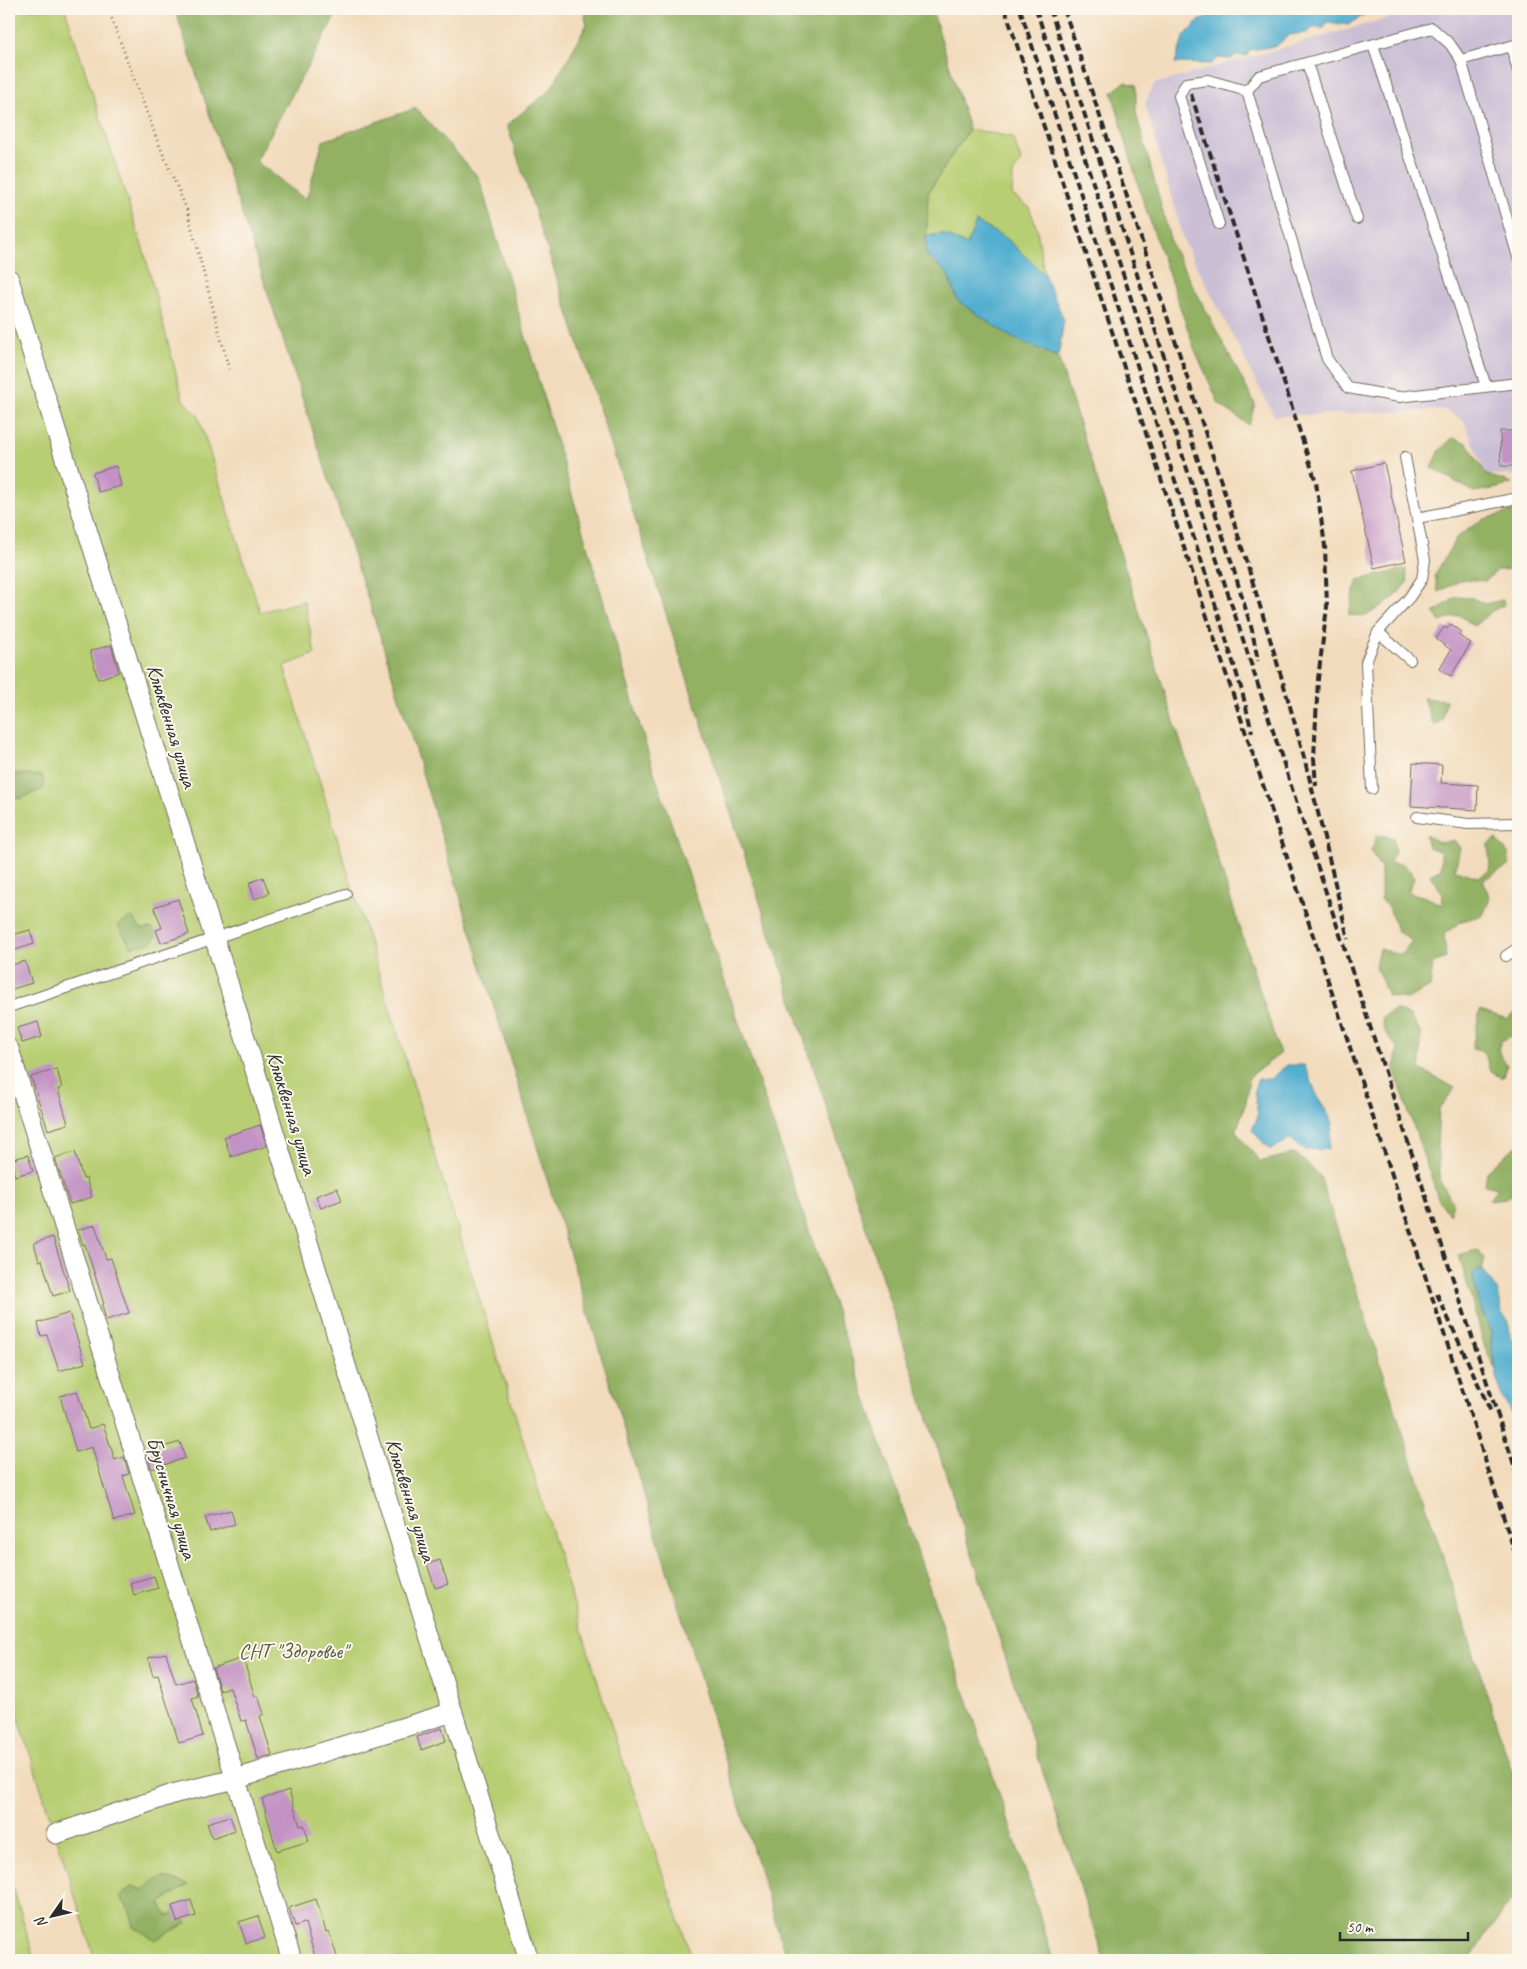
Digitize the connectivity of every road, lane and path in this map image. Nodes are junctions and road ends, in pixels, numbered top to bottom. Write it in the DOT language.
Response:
graph roads {
  1 [pos="108,9"];
  2 [pos="1373,45"];
  3 [pos="1515,45"];
  4 [pos="1461,60"];
  5 [pos="1307,63"];
  6 [pos="1518,71"];
  7 [pos="1247,91"];
  8 [pos="1357,219"];
  9 [pos="1219,224"];
  10 [pos="1518,256"];
  11 [pos="9,279"];
  12 [pos="229,369"];
  13 [pos="1518,383"];
  14 [pos="1486,386"];
  15 [pos="1404,458"];
  16 [pos="1518,498"];
  17 [pos="1418,518"];
  18 [pos="1378,632"];
  19 [pos="1410,660"];
  20 [pos="1372,789"];
  21 [pos="1417,817"];
  22 [pos="1518,823"];
  23 [pos="346,894"];
  24 [pos="215,940"];
  25 [pos="1518,948"];
  26 [pos="1506,956"];
  27 [pos="9,1007"];
  28 [pos="9,1050"];
  29 [pos="453,1712"];
  30 [pos="236,1779"];
  31 [pos="56,1834"];
  32 [pos="292,1960"];
  33 [pos="529,1960"];
  1 -- 12 [label="path"];
  2 -- 4 [label="lane"];
  2 -- 5 [label="lane"];
  2 -- 14 [label="lane"];
  3 -- 4 [label="lane"];
  3 -- 6 [label="lane"];
  4 -- 10 [label="lane"];
  5 -- 7 [label="lane"];
  5 -- 8 [label="lane"];
  7 -- 9 [label="lane"];
  7 -- 14 [label="lane"];
  11 -- 24 [label="street, Клюквенная улица"];
  13 -- 14 [label="lane"];
  15 -- 17 [label="lane"];
  16 -- 17 [label="lane"];
  17 -- 18 [label="lane"];
  18 -- 19 [label="lane"];
  18 -- 20 [label="lane"];
  21 -- 22 [label="lane"];
  23 -- 24 [label="lane"];
  24 -- 27 [label="lane"];
  24 -- 29 [label="street, Клюквенная улица"];
  25 -- 26 [label="lane"];
  28 -- 30 [label="street, Брусничная улица"];
  29 -- 30 [label="street"];
  29 -- 33 [label="street, Клюквенная улица"];
  30 -- 31 [label="street"];
  30 -- 32 [label="street, Брусничная улица"];
}
